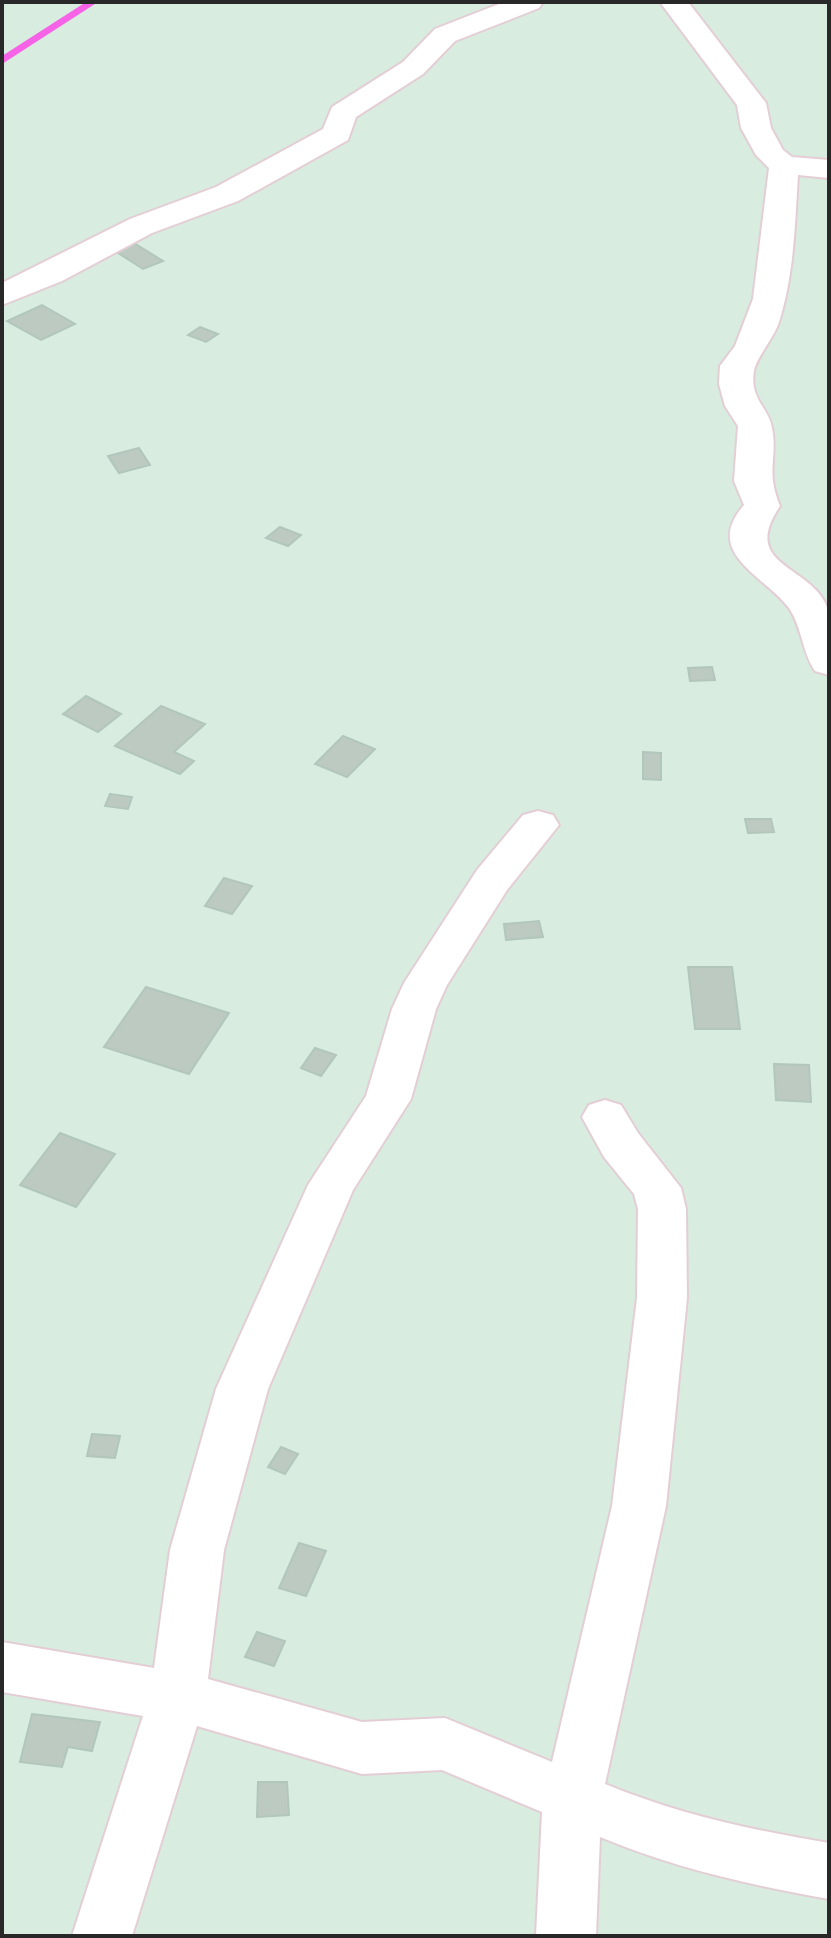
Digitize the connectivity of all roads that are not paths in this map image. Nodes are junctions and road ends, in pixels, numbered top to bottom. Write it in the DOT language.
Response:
graph roads {
  1 [pos="529,2"];
  2 [pos="674,2"];
  3 [pos="784,165"];
  4 [pos="829,169"];
  5 [pos="2,295"];
  6 [pos="829,663"];
  7 [pos="538,825"];
  8 [pos="605,1117"];
  9 [pos="2,1667"];
  10 [pos="178,1696"];
  11 [pos="572,1800"];
  12 [pos="829,1871"];
  13 [pos="102,1936"];
  14 [pos="566,1936"];
  1 -- 5 [label="street"];
  2 -- 3 [label="street"];
  3 -- 4 [label="street"];
  3 -- 6 [label="street"];
  7 -- 10 [label="street"];
  8 -- 11 [label="street"];
  9 -- 10 [label="street"];
  10 -- 11 [label="street"];
  10 -- 13 [label="street"];
  11 -- 12 [label="street"];
  11 -- 14 [label="street"];
}
